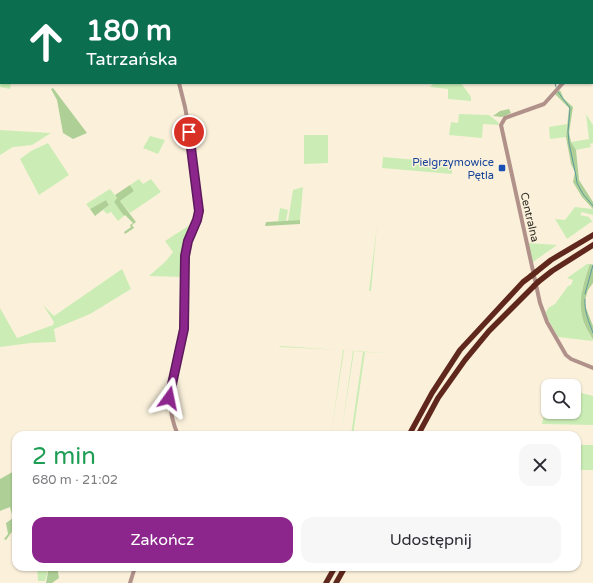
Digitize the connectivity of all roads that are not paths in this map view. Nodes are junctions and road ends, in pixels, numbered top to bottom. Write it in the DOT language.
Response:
graph roads {
  1 [pos="179,84"];
  2 [pos="562,84"];
  3 [pos="593,235"];
  4 [pos="593,245"];
  5 [pos="593,368"];
  6 [pos="177,431"];
  7 [pos="410,431"];
  8 [pos="420,431"];
  9 [pos="134,571"];
  10 [pos="333,571"];
  11 [pos="343,571"];
  12 [pos="130,583"];
  13 [pos="326,583"];
  14 [pos="336,583"];
  1 -- 6 [label="street"];
  2 -- 5 [label="street, Centralna"];
  3 -- 7 [label="highway"];
  4 -- 8 [label="highway"];
  9 -- 12 [label="street"];
  10 -- 13 [label="highway"];
  11 -- 14 [label="highway"];
}
